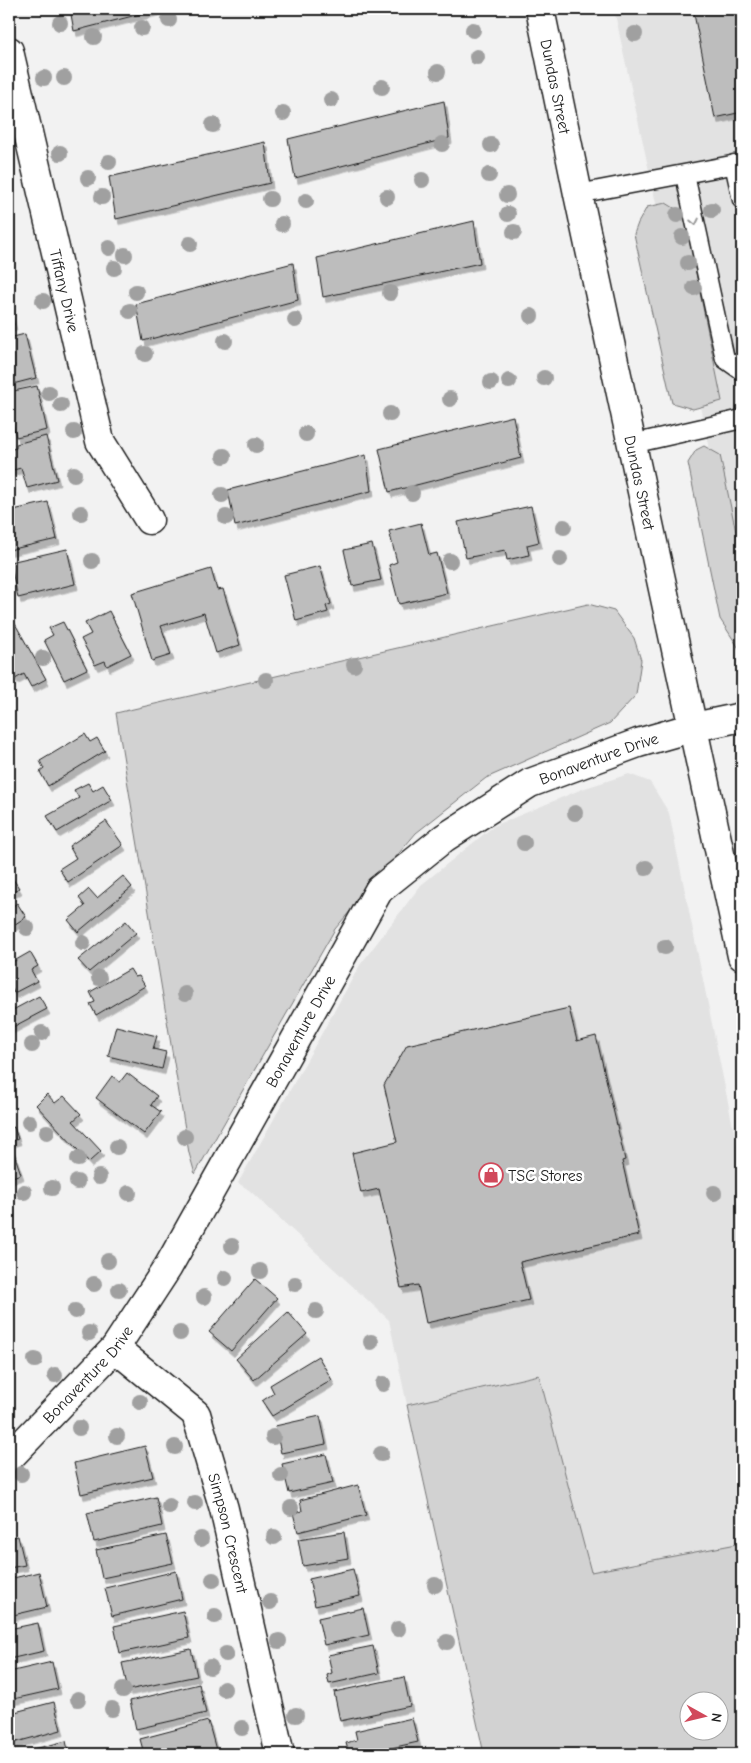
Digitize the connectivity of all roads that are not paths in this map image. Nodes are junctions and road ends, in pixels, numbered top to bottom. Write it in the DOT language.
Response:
graph roads {
  1 [pos="540,9"];
  2 [pos="9,51"];
  3 [pos="738,164"];
  4 [pos="685,175"];
  5 [pos="578,194"];
  6 [pos="742,200"];
  7 [pos="742,370"];
  8 [pos="742,419"];
  9 [pos="632,444"];
  10 [pos="149,520"];
  11 [pos="742,717"];
  12 [pos="694,728"];
  13 [pos="735,886"];
  14 [pos="742,956"];
  15 [pos="115,1348"];
  16 [pos="9,1458"];
  17 [pos="280,1754"];
  1 -- 5 [label="street, Dundas Street"];
  2 -- 10 [label="street, Tiffany Drive"];
  3 -- 4 [label="lane"];
  3 -- 6 [label="lane"];
  4 -- 5 [label="lane"];
  4 -- 7 [label="lane, one-way"];
  5 -- 9 [label="street, Dundas Street"];
  8 -- 9 [label="lane"];
  9 -- 12 [label="street, Dundas Street"];
  11 -- 12 [label="street, Bonaventure Drive"];
  12 -- 13 [label="street, Dundas Street"];
  12 -- 15 [label="street, Bonaventure Drive"];
  13 -- 14 [label="street, Dundas Street"];
  15 -- 16 [label="street, Bonaventure Drive"];
  15 -- 17 [label="street, Simpson Crescent"];
}
